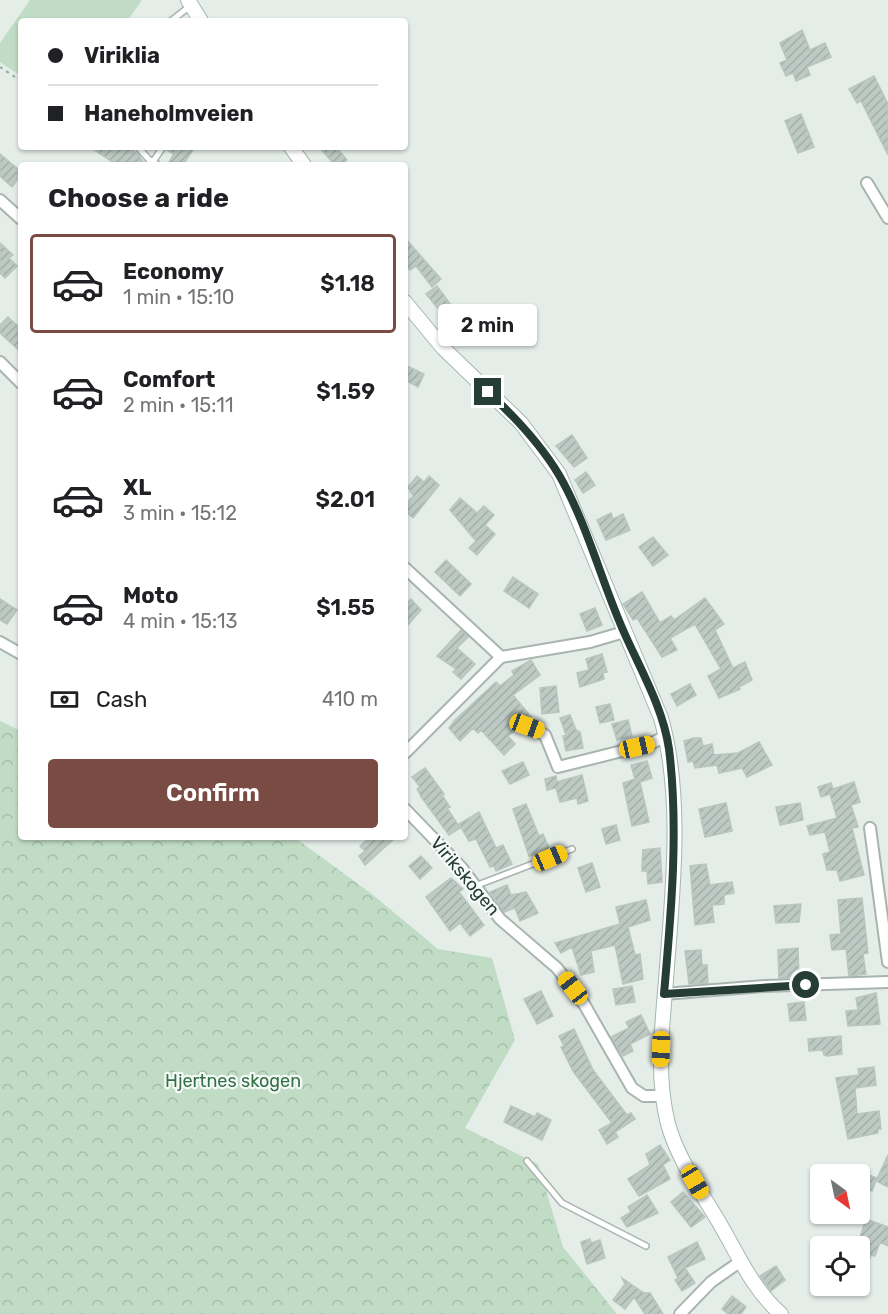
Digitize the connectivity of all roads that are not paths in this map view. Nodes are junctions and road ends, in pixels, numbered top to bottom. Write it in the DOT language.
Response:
graph roads {
  1 [pos="190,2"];
  2 [pos="174,18"];
  3 [pos="199,18"];
  4 [pos="141,150"];
  5 [pos="151,162"];
  6 [pos="867,183"];
  7 [pos="0,200"];
  8 [pos="18,216"];
  9 [pos="888,218"];
  10 [pos="408,306"];
  11 [pos="0,362"];
  12 [pos="18,380"];
  13 [pos="408,571"];
  14 [pos="624,632"];
  15 [pos="0,642"];
  16 [pos="18,652"];
  17 [pos="501,657"];
  18 [pos="527,726"];
  19 [pos="666,736"];
  20 [pos="408,750"];
  21 [pos="408,812"];
  22 [pos="870,828"];
  23 [pos="572,849"];
  24 [pos="476,886"];
  25 [pos="888,962"];
  26 [pos="888,982"];
  27 [pos="664,994"];
  28 [pos="663,1096"];
  29 [pos="527,1161"];
  30 [pos="646,1246"];
  31 [pos="741,1261"];
  32 [pos="680,1314"];
  33 [pos="781,1314"];
  1 -- 2 [label="lane"];
  1 -- 3 [label="main road"];
  4 -- 5 [label="lane"];
  6 -- 9 [label="street"];
  7 -- 8 [label="street"];
  10 -- 14 [label="main road"];
  11 -- 12 [label="street"];
  13 -- 17 [label="street"];
  14 -- 17 [label="street"];
  14 -- 19 [label="main road"];
  15 -- 16 [label="street"];
  17 -- 20 [label="street"];
  18 -- 19 [label="street"];
  19 -- 27 [label="main road"];
  21 -- 24 [label="street, Virikskogen"];
  22 -- 25 [label="street"];
  23 -- 24 [label="lane"];
  24 -- 28 [label="street, Virikskogen"];
  26 -- 27 [label="street"];
  27 -- 28 [label="main road"];
  28 -- 31 [label="main road"];
  29 -- 30 [label="lane"];
  31 -- 32 [label="street"];
  31 -- 33 [label="main road"];
}
